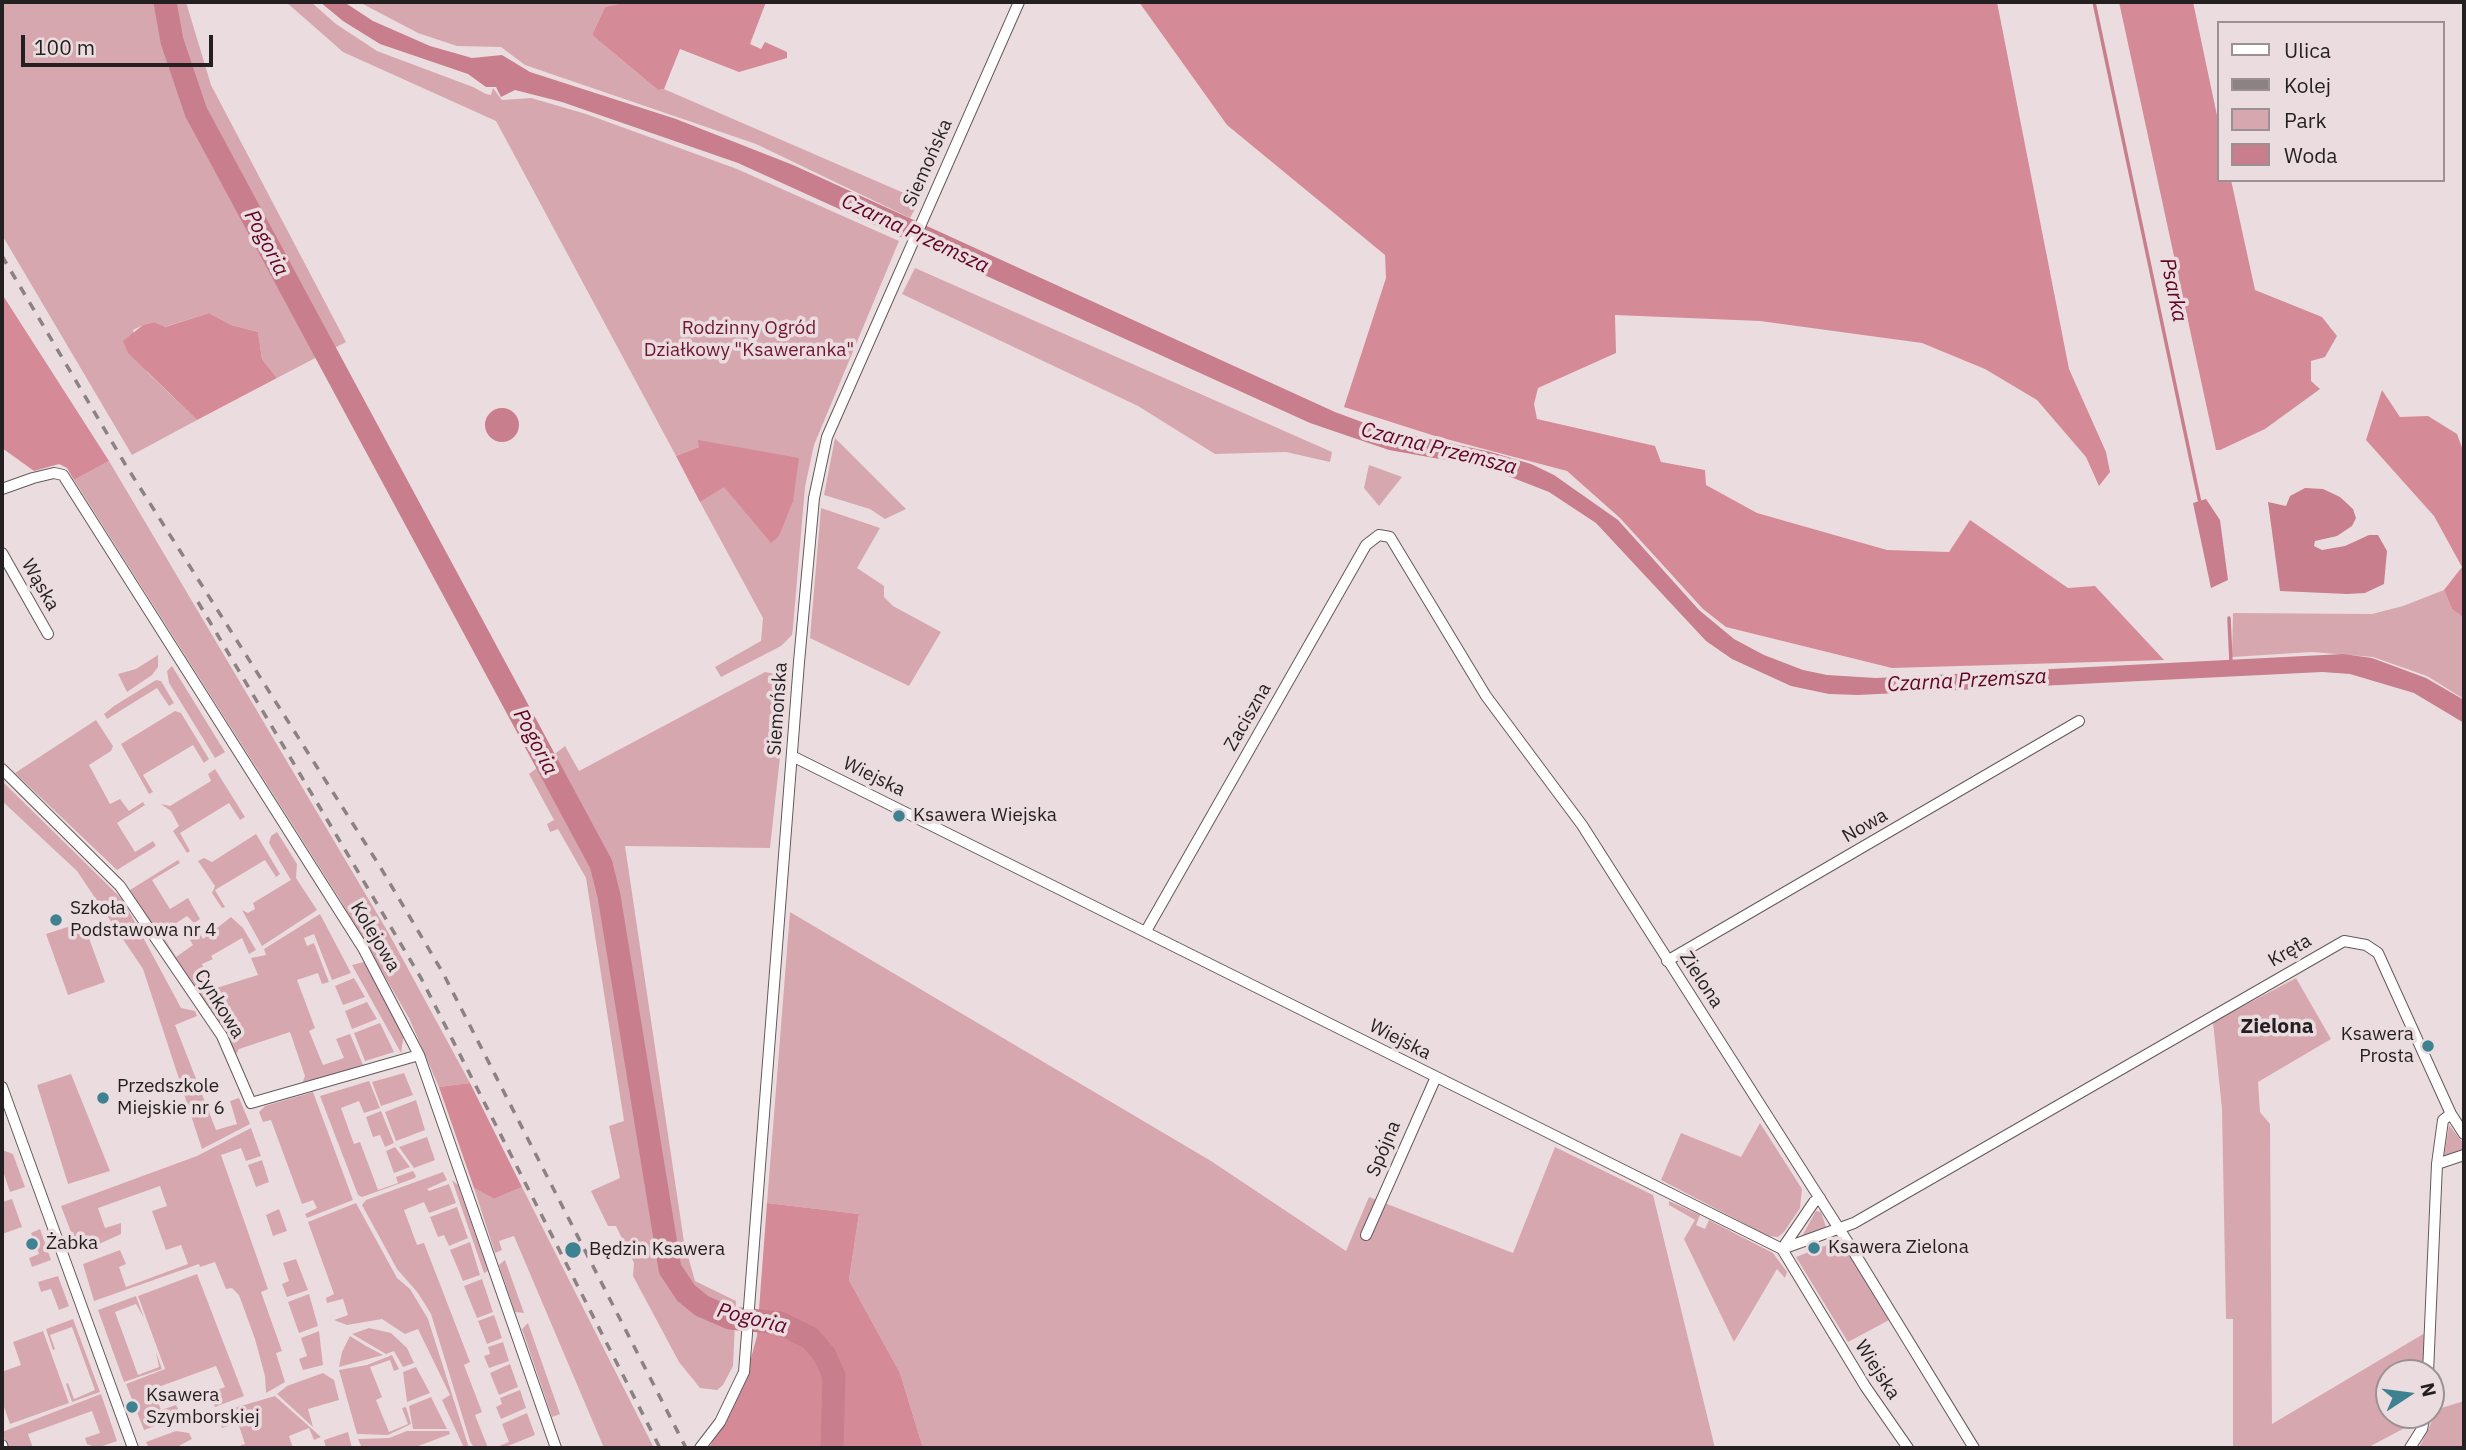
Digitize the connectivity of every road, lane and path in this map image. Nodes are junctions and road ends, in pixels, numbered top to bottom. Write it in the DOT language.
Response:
graph roads {
  1 [pos="1019,2"];
  2 [pos="2,489"];
  3 [pos="1390,537"];
  4 [pos="2,553"];
  5 [pos="48,634"];
  6 [pos="2079,721"];
  7 [pos="792,756"];
  8 [pos="2,769"];
  9 [pos="1146,931"];
  10 [pos="1667,961"];
  11 [pos="419,1055"];
  12 [pos="1436,1077"];
  13 [pos="2,1087"];
  14 [pos="2451,1114"];
  15 [pos="2464,1134"];
  16 [pos="2464,1155"];
  17 [pos="2437,1164"];
  18 [pos="1820,1198"];
  19 [pos="1840,1230"];
  20 [pos="1366,1235"];
  21 [pos="1782,1249"];
  22 [pos="2429,1359"];
  23 [pos="2422,1429"];
  24 [pos="133,1448"];
  25 [pos="556,1448"];
  26 [pos="700,1448"];
  27 [pos="1908,1448"];
  28 [pos="1974,1448"];
  29 [pos="2410,1448"];
  1 -- 7 [label="street, Siemońska"];
  2 -- 11 [label="street, Kolejowa"];
  3 -- 9 [label="street, Zaciszna"];
  3 -- 10 [label="street, Zielona"];
  4 -- 5 [label="street, Wąska"];
  6 -- 10 [label="street, Nowa"];
  7 -- 9 [label="street, Wiejska"];
  7 -- 26 [label="street, Siemońska"];
  8 -- 11 [label="street, Cynkowa"];
  9 -- 12 [label="street, Wiejska"];
  10 -- 18 [label="street, Zielona"];
  11 -- 25 [label="street, Kolejowa"];
  12 -- 20 [label="street, Spójna"];
  12 -- 21 [label="street, Wiejska"];
  13 -- 24 [label="street"];
  14 -- 15 [label="street, Kręta"];
  14 -- 17 [label="street"];
  14 -- 19 [label="street, Kręta"];
  16 -- 17 [label="street"];
  17 -- 22 [label="street"];
  18 -- 19 [label="street, Zielona"];
  18 -- 21 [label="street"];
  19 -- 21 [label="street, Kręta"];
  19 -- 28 [label="street, Zielona"];
  21 -- 27 [label="street, Wiejska"];
  23 -- 29 [label="street"];
}
